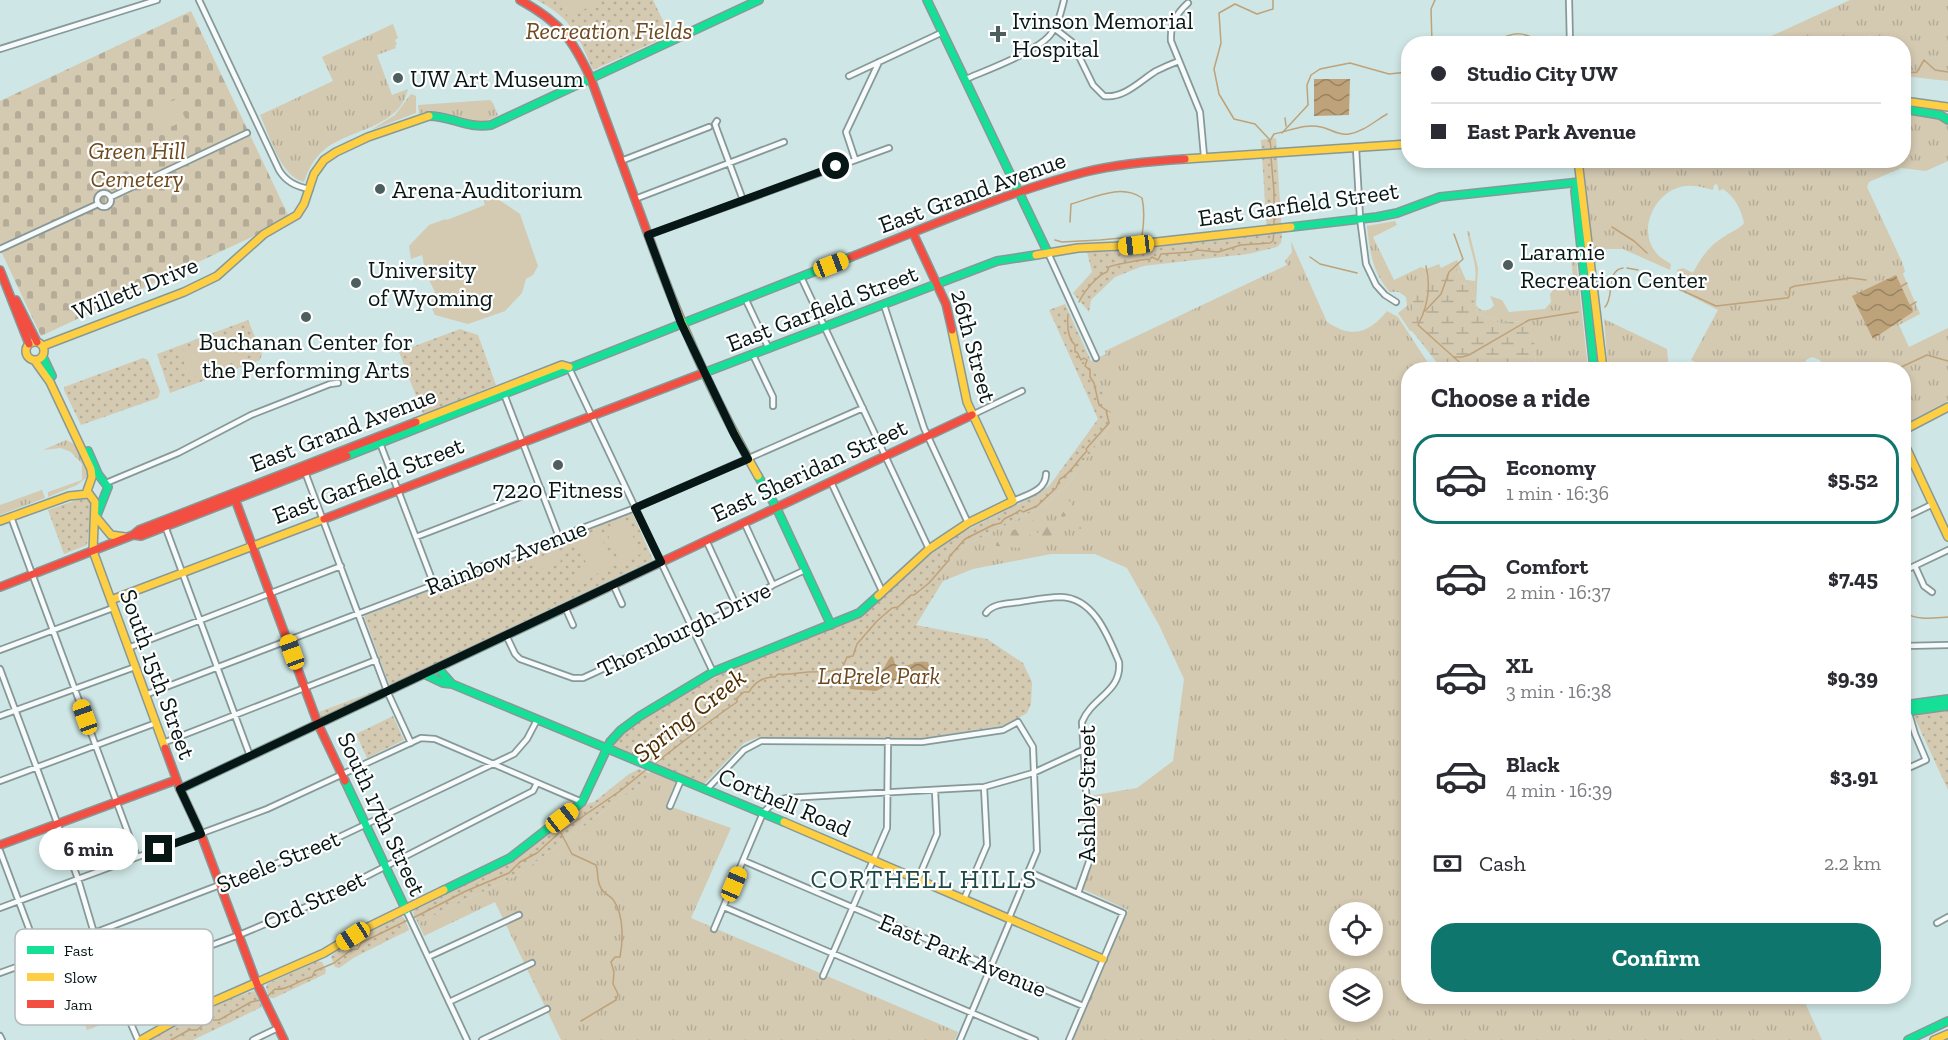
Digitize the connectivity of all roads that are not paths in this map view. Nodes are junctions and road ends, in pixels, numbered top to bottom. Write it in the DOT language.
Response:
graph roads {
  1 [pos="157,0"];
  2 [pos="199,0"];
  3 [pos="520,0"];
  4 [pos="759,0"];
  5 [pos="927,0"];
  6 [pos="1064,0"];
  7 [pos="1569,0"];
  8 [pos="1188,3"];
  9 [pos="1054,28"];
  10 [pos="943,32"];
  11 [pos="1570,36"];
  12 [pos="0,49"];
  13 [pos="1179,61"];
  14 [pos="879,62"];
  15 [pos="849,76"];
  16 [pos="591,79"];
  17 [pos="966,79"];
  18 [pos="1911,102"];
  19 [pos="1948,107"];
  20 [pos="1911,110"];
  21 [pos="1948,120"];
  22 [pos="717,121"];
  23 [pos="709,127"];
  24 [pos="247,133"];
  25 [pos="784,142"];
  26 [pos="1401,145"];
  27 [pos="889,148"];
  28 [pos="1356,148"];
  29 [pos="1204,156"];
  30 [pos="855,159"];
  31 [pos="621,161"];
  32 [pos="729,163"];
  33 [pos="1579,168"];
  34 [pos="1580,182"];
  35 [pos="309,189"];
  36 [pos="1019,192"];
  37 [pos="111,197"];
  38 [pos="635,199"];
  39 [pos="743,200"];
  40 [pos="98,204"];
  41 [pos="1360,218"];
  42 [pos="913,233"];
  43 [pos="648,235"];
  44 [pos="0,249"];
  45 [pos="1048,253"];
  46 [pos="0,270"];
  47 [pos="801,277"];
  48 [pos="937,284"];
  49 [pos="746,298"];
  50 [pos="1396,302"];
  51 [pos="884,305"];
  52 [pos="681,323"];
  53 [pos="825,327"];
  54 [pos="36,344"];
  55 [pos="769,349"];
  56 [pos="753,355"];
  57 [pos="1096,358"];
  58 [pos="39,359"];
  59 [pos="1593,362"];
  60 [pos="1602,362"];
  61 [pos="569,367"];
  62 [pos="705,374"];
  63 [pos="338,383"];
  64 [pos="1022,391"];
  65 [pos="504,394"];
  66 [pos="773,406"];
  67 [pos="1948,407"];
  68 [pos="862,408"];
  69 [pos="972,415"];
  70 [pos="592,417"];
  71 [pos="1911,426"];
  72 [pos="76,432"];
  73 [pos="928,436"];
  74 [pos="523,442"];
  75 [pos="380,443"];
  76 [pos="885,456"];
  77 [pos="1911,458"];
  78 [pos="748,459"];
  79 [pos="305,472"];
  80 [pos="1046,474"];
  81 [pos="104,481"];
  82 [pos="831,482"];
  83 [pos="89,483"];
  84 [pos="541,489"];
  85 [pos="398,490"];
  86 [pos="69,496"];
  87 [pos="91,497"];
  88 [pos="103,498"];
  89 [pos="235,499"];
  90 [pos="1013,501"];
  91 [pos="1933,504"];
  92 [pos="776,507"];
  93 [pos="635,508"];
  94 [pos="1911,515"];
  95 [pos="11,517"];
  96 [pos="96,517"];
  97 [pos="323,519"];
  98 [pos="0,521"];
  99 [pos="744,522"];
  100 [pos="968,523"];
  101 [pos="165,526"];
  102 [pos="134,536"];
  103 [pos="416,537"];
  104 [pos="559,537"];
  105 [pos="1948,537"];
  106 [pos="706,540"];
  107 [pos="252,546"];
  108 [pos="928,549"];
  109 [pos="1948,550"];
  110 [pos="93,551"];
  111 [pos="661,562"];
  112 [pos="341,566"];
  113 [pos="1915,566"];
  114 [pos="1911,568"];
  115 [pos="806,570"];
  116 [pos="182,573"];
  117 [pos="32,574"];
  118 [pos="613,584"];
  119 [pos="434,585"];
  120 [pos="773,585"];
  121 [pos="0,586"];
  122 [pos="882,591"];
  123 [pos="1932,592"];
  124 [pos="270,593"];
  125 [pos="622,603"];
  126 [pos="112,604"];
  127 [pos="565,607"];
  128 [pos="737,607"];
  129 [pos="986,613"];
  130 [pos="358,614"];
  131 [pos="200,620"];
  132 [pos="573,625"];
  133 [pos="831,625"];
  134 [pos="692,628"];
  135 [pos="53,630"];
  136 [pos="506,635"];
  137 [pos="288,641"];
  138 [pos="1948,645"];
  139 [pos="1911,646"];
  140 [pos="128,648"];
  141 [pos="0,650"];
  142 [pos="376,660"];
  143 [pos="135,666"];
  144 [pos="437,667"];
  145 [pos="218,668"];
  146 [pos="0,669"];
  147 [pos="713,672"];
  148 [pos="424,674"];
  149 [pos="452,684"];
  150 [pos="306,688"];
  151 [pos="75,689"];
  152 [pos="387,691"];
  153 [pos="145,695"];
  154 [pos="1948,699"];
  155 [pos="1948,706"];
  156 [pos="1911,707"];
  157 [pos="1911,708"];
  158 [pos="15,711"];
  159 [pos="235,715"];
  160 [pos="0,716"];
  161 [pos="537,720"];
  162 [pos="1911,722"];
  163 [pos="156,723"];
  164 [pos="318,724"];
  165 [pos="888,741"];
  166 [pos="163,743"];
  167 [pos="411,743"];
  168 [pos="96,745"];
  169 [pos="606,749"];
  170 [pos="1083,750"];
  171 [pos="250,756"];
  172 [pos="493,764"];
  173 [pos="36,767"];
  174 [pos="1911,768"];
  175 [pos="1033,772"];
  176 [pos="342,775"];
  177 [pos="176,780"];
  178 [pos="681,780"];
  179 [pos="0,781"];
  180 [pos="537,783"];
  181 [pos="984,787"];
  182 [pos="180,789"];
  183 [pos="706,790"];
  184 [pos="935,790"];
  185 [pos="886,793"];
  186 [pos="117,802"];
  187 [pos="582,802"];
  188 [pos="670,806"];
  189 [pos="763,813"];
  190 [pos="57,824"];
  191 [pos="365,824"];
  192 [pos="201,834"];
  193 [pos="0,845"];
  194 [pos="0,852"];
  195 [pos="137,857"];
  196 [pos="873,860"];
  197 [pos="744,861"];
  198 [pos="385,867"];
  199 [pos="1029,872"];
  200 [pos="78,879"];
  201 [pos="918,879"];
  202 [pos="220,884"];
  203 [pos="1078,893"];
  204 [pos="964,899"];
  205 [pos="18,901"];
  206 [pos="724,907"];
  207 [pos="0,908"];
  208 [pos="853,908"];
  209 [pos="407,913"];
  210 [pos="519,915"];
  211 [pos="1948,917"];
  212 [pos="1010,918"];
  213 [pos="1937,923"];
  214 [pos="29,929"];
  215 [pos="93,929"];
  216 [pos="104,929"];
  217 [pos="714,929"];
  218 [pos="239,935"];
  219 [pos="213,945"];
  220 [pos="833,954"];
  221 [pos="428,957"];
  222 [pos="1103,959"];
  223 [pos="532,963"];
  224 [pos="990,967"];
  225 [pos="15,968"];
  226 [pos="0,974"];
  227 [pos="823,976"];
  228 [pos="257,984"];
  229 [pos="213,1002"];
  230 [pos="449,1002"];
  231 [pos="1083,1006"];
  232 [pos="547,1009"];
  233 [pos="971,1012"];
  234 [pos="1948,1021"];
  235 [pos="132,1025"];
  236 [pos="167,1025"];
  237 [pos="278,1028"];
  238 [pos="1948,1034"];
  239 [pos="139,1040"];
  240 [pos="253,1040"];
  241 [pos="284,1040"];
  242 [pos="467,1040"];
  243 [pos="482,1040"];
  244 [pos="960,1040"];
  245 [pos="1035,1040"];
  246 [pos="1069,1040"];
  247 [pos="1908,1040"];
  248 [pos="1934,1040"];
  1 -- 12 [label="street"];
  2 -- 35 [label="street"];
  3 -- 16 [label="main road"];
  4 -- 16 [label="main road, Willett Drive"];
  5 -- 10 [label="main road"];
  6 -- 9 [label="street"];
  7 -- 11 [label="street"];
  8 -- 13 [label="street"];
  9 -- 13 [label="street"];
  9 -- 17 [label="street"];
  10 -- 14 [label="street"];
  10 -- 17 [label="main road"];
  13 -- 29 [label="street"];
  14 -- 15 [label="street"];
  14 -- 30 [label="street"];
  16 -- 31 [label="main road"];
  16 -- 35 [label="main road, Willett Drive"];
  17 -- 36 [label="main road"];
  18 -- 19 [label="main road"];
  20 -- 21 [label="main road"];
  22 -- 32 [label="street"];
  23 -- 31 [label="street"];
  24 -- 37 [label="street"];
  25 -- 32 [label="street"];
  26 -- 28 [label="main road, East Grand Avenue"];
  27 -- 30 [label="street"];
  28 -- 29 [label="main road, East Grand Avenue"];
  28 -- 41 [label="street"];
  29 -- 36 [label="main road, East Grand Avenue"];
  30 -- 39 [label="street"];
  31 -- 38 [label="main road"];
  32 -- 38 [label="street"];
  32 -- 39 [label="street"];
  33 -- 34 [label="main road"];
  34 -- 41 [label="main road, East Garfield Street"];
  34 -- 59 [label="main road"];
  34 -- 60 [label="main road"];
  35 -- 54 [label="main road, Willett Drive"];
  36 -- 42 [label="main road, East Grand Avenue"];
  36 -- 45 [label="main road"];
  37 -- 40 [label="street"];
  37 -- 40 [label="street"];
  38 -- 43 [label="main road"];
  39 -- 43 [label="street"];
  40 -- 44 [label="street"];
  41 -- 45 [label="main road, East Garfield Street"];
  41 -- 50 [label="street"];
  42 -- 47 [label="main road, East Grand Avenue"];
  42 -- 48 [label="main road, 26th Street"];
  43 -- 52 [label="main road"];
  45 -- 48 [label="main road, East Garfield Street"];
  45 -- 57 [label="street"];
  46 -- 54 [label="main road"];
  47 -- 49 [label="main road, East Grand Avenue"];
  47 -- 53 [label="street"];
  48 -- 51 [label="main road, East Garfield Street"];
  48 -- 69 [label="main road, 26th Street"];
  49 -- 52 [label="main road, East Grand Avenue"];
  49 -- 55 [label="street"];
  51 -- 53 [label="main road, East Garfield Street"];
  51 -- 73 [label="street"];
  52 -- 61 [label="main road, East Grand Avenue"];
  52 -- 62 [label="main road"];
  53 -- 55 [label="main road, East Garfield Street"];
  53 -- 68 [label="street"];
  54 -- 58 [label="main road"];
  54 -- 58 [label="main road"];
  55 -- 56 [label="main road, East Garfield Street"];
  56 -- 62 [label="main road, East Garfield Street"];
  56 -- 66 [label="street"];
  58 -- 72 [label="main road"];
  61 -- 65 [label="main road, East Grand Avenue"];
  61 -- 70 [label="street"];
  61 -- 102 [label="main road, East Grand Avenue"];
  62 -- 70 [label="main road, East Garfield Street"];
  62 -- 78 [label="main road"];
  63 -- 81 [label="street"];
  64 -- 69 [label="street, East Sheridan Street"];
  65 -- 74 [label="street"];
  65 -- 75 [label="main road, East Grand Avenue"];
  67 -- 71 [label="main road"];
  68 -- 76 [label="street"];
  68 -- 78 [label="street, Rainbow Avenue"];
  69 -- 73 [label="main road, East Sheridan Street"];
  69 -- 90 [label="main road, 26th Street"];
  70 -- 74 [label="main road, East Garfield Street"];
  70 -- 93 [label="street"];
  72 -- 81 [label="main road"];
  72 -- 83 [label="main road, South 15th Street"];
  73 -- 76 [label="main road, East Sheridan Street"];
  73 -- 100 [label="street"];
  74 -- 84 [label="street"];
  74 -- 85 [label="main road, East Garfield Street"];
  75 -- 79 [label="main road, East Grand Avenue"];
  75 -- 85 [label="street"];
  76 -- 82 [label="main road, East Sheridan Street"];
  76 -- 108 [label="street"];
  77 -- 91 [label="main road"];
  78 -- 92 [label="main road"];
  78 -- 93 [label="street, Rainbow Avenue"];
  79 -- 89 [label="main road, East Grand Avenue"];
  79 -- 97 [label="street"];
  80 -- 90 [label="street"];
  81 -- 83 [label="main road"];
  81 -- 88 [label="main road, South 15th Street"];
  82 -- 92 [label="main road, East Sheridan Street"];
  82 -- 122 [label="street"];
  83 -- 86 [label="main road"];
  83 -- 87 [label="main road, South 15th Street"];
  84 -- 103 [label="street"];
  84 -- 104 [label="street"];
  85 -- 97 [label="main road, East Garfield Street"];
  85 -- 103 [label="street"];
  86 -- 87 [label="main road"];
  86 -- 95 [label="main road"];
  87 -- 88 [label="main road"];
  87 -- 96 [label="main road, South 15th Street"];
  88 -- 96 [label="main road, South 15th Street"];
  89 -- 101 [label="main road, East Grand Avenue"];
  89 -- 107 [label="main road, South 17th Street"];
  90 -- 100 [label="main road"];
  91 -- 94 [label="street"];
  91 -- 105 [label="main road"];
  92 -- 99 [label="main road, East Sheridan Street"];
  92 -- 115 [label="main road"];
  93 -- 104 [label="street, Rainbow Avenue"];
  93 -- 111 [label="street"];
  95 -- 98 [label="main road"];
  95 -- 117 [label="street"];
  96 -- 102 [label="main road"];
  96 -- 110 [label="main road, South 15th Street"];
  97 -- 107 [label="main road, East Garfield Street"];
  97 -- 112 [label="street"];
  99 -- 106 [label="main road, East Sheridan Street"];
  99 -- 120 [label="street"];
  100 -- 108 [label="main road"];
  101 -- 102 [label="main road, East Grand Avenue"];
  101 -- 116 [label="street"];
  102 -- 110 [label="main road, East Grand Avenue"];
  103 -- 119 [label="street"];
  104 -- 119 [label="street, Rainbow Avenue"];
  106 -- 111 [label="main road, East Sheridan Street"];
  106 -- 128 [label="street"];
  107 -- 116 [label="main road, East Garfield Street"];
  107 -- 124 [label="main road, South 17th Street"];
  108 -- 122 [label="main road"];
  109 -- 113 [label="street"];
  110 -- 117 [label="main road, East Grand Avenue"];
  110 -- 126 [label="main road, South 15th Street"];
  111 -- 118 [label="main road, East Sheridan Street"];
  111 -- 134 [label="street"];
  112 -- 124 [label="street"];
  112 -- 130 [label="street"];
  113 -- 114 [label="street"];
  113 -- 123 [label="street"];
  115 -- 120 [label="street, Thornburgh Drive"];
  115 -- 133 [label="main road"];
  116 -- 126 [label="main road, East Garfield Street"];
  116 -- 131 [label="street"];
  117 -- 121 [label="main road, East Grand Avenue"];
  117 -- 135 [label="street"];
  118 -- 125 [label="street"];
  118 -- 127 [label="main road, East Sheridan Street"];
  119 -- 130 [label="street, Rainbow Avenue"];
  120 -- 128 [label="street, Thornburgh Drive"];
  122 -- 133 [label="main road"];
  124 -- 131 [label="street"];
  124 -- 137 [label="main road, South 17th Street"];
  126 -- 135 [label="street, East Garfield Street"];
  126 -- 140 [label="main road, South 15th Street"];
  127 -- 132 [label="street"];
  127 -- 136 [label="main road, East Sheridan Street"];
  128 -- 134 [label="street, Thornburgh Drive"];
  129 -- 170 [label="street, Ashley Street"];
  130 -- 137 [label="street, Rainbow Avenue"];
  130 -- 142 [label="street"];
  131 -- 140 [label="street"];
  131 -- 145 [label="street"];
  133 -- 147 [label="main road"];
  134 -- 136 [label="street, Thornburgh Drive"];
  134 -- 147 [label="street"];
  135 -- 141 [label="street, East Garfield Street"];
  135 -- 151 [label="street"];
  136 -- 144 [label="main road, East Sheridan Street"];
  137 -- 145 [label="street, Rainbow Avenue"];
  137 -- 150 [label="main road, South 17th Street"];
  138 -- 139 [label="street"];
  140 -- 143 [label="main road, South 15th Street"];
  142 -- 150 [label="street"];
  142 -- 152 [label="street"];
  143 -- 151 [label="street"];
  143 -- 153 [label="main road, South 15th Street"];
  144 -- 148 [label="main road, East Sheridan Street"];
  144 -- 149 [label="main road, Corthell Road"];
  145 -- 153 [label="street, Rainbow Avenue"];
  145 -- 159 [label="street"];
  146 -- 158 [label="street"];
  147 -- 169 [label="main road"];
  148 -- 149 [label="main road, Corthell Road"];
  148 -- 152 [label="main road, East Sheridan Street"];
  149 -- 161 [label="main road, Corthell Road"];
  150 -- 159 [label="street"];
  150 -- 164 [label="main road, South 17th Street"];
  151 -- 158 [label="street"];
  151 -- 168 [label="street"];
  152 -- 164 [label="main road, East Sheridan Street"];
  152 -- 167 [label="street"];
  153 -- 163 [label="main road, South 15th Street"];
  154 -- 156 [label="main road"];
  155 -- 157 [label="main road"];
  158 -- 160 [label="street"];
  158 -- 173 [label="street"];
  159 -- 166 [label="street"];
  159 -- 171 [label="street"];
  161 -- 169 [label="main road, Corthell Road"];
  161 -- 172 [label="street, Steele Street"];
  162 -- 174 [label="street"];
  163 -- 166 [label="main road, South 15th Street"];
  163 -- 168 [label="street"];
  164 -- 171 [label="main road, East Sheridan Street"];
  164 -- 176 [label="main road, South 17th Street"];
  165 -- 175 [label="street"];
  165 -- 183 [label="street"];
  165 -- 185 [label="street"];
  166 -- 177 [label="main road, South 15th Street"];
  167 -- 172 [label="street"];
  167 -- 176 [label="street"];
  168 -- 173 [label="street"];
  168 -- 186 [label="street"];
  169 -- 178 [label="main road, Corthell Road"];
  169 -- 187 [label="main road"];
  170 -- 175 [label="street"];
  170 -- 203 [label="street, Ashley Street"];
  171 -- 182 [label="main road, East Sheridan Street"];
  172 -- 180 [label="street"];
  172 -- 191 [label="street, Steele Street"];
  173 -- 179 [label="street"];
  173 -- 190 [label="street"];
  175 -- 181 [label="street"];
  175 -- 199 [label="street"];
  176 -- 191 [label="main road, South 17th Street"];
  176 -- 192 [label="street"];
  177 -- 182 [label="main road, South 15th Street"];
  177 -- 186 [label="main road"];
  178 -- 183 [label="main road, Corthell Road"];
  178 -- 188 [label="street"];
  180 -- 187 [label="street"];
  180 -- 198 [label="street, Ord Street"];
  181 -- 184 [label="street"];
  181 -- 204 [label="street"];
  182 -- 192 [label="main road, South 15th Street"];
  183 -- 189 [label="main road, Corthell Road"];
  184 -- 185 [label="street"];
  184 -- 201 [label="street"];
  185 -- 189 [label="street"];
  185 -- 196 [label="street"];
  186 -- 190 [label="main road"];
  186 -- 195 [label="street"];
  187 -- 209 [label="main road"];
  189 -- 196 [label="main road, Corthell Road"];
  189 -- 197 [label="street"];
  190 -- 193 [label="main road"];
  190 -- 200 [label="street"];
  191 -- 198 [label="main road, South 17th Street"];
  191 -- 202 [label="street, Steele Street"];
  192 -- 195 [label="street"];
  192 -- 202 [label="main road, South 15th Street"];
  194 -- 205 [label="street"];
  195 -- 200 [label="street"];
  196 -- 201 [label="main road, Corthell Road"];
  196 -- 208 [label="street"];
  197 -- 206 [label="street"];
  197 -- 208 [label="street, East Park Avenue"];
  198 -- 209 [label="main road, South 17th Street"];
  198 -- 218 [label="street, Ord Street"];
  199 -- 203 [label="street"];
  199 -- 212 [label="street"];
  200 -- 205 [label="street"];
  200 -- 215 [label="street"];
  201 -- 204 [label="main road, Corthell Road"];
  202 -- 216 [label="street, Steele Street"];
  202 -- 218 [label="main road, South 15th Street"];
  203 -- 222 [label="street"];
  204 -- 212 [label="main road, Corthell Road"];
  205 -- 207 [label="street"];
  205 -- 214 [label="street"];
  206 -- 217 [label="street"];
  206 -- 220 [label="street"];
  208 -- 220 [label="street"];
  208 -- 224 [label="street, East Park Avenue"];
  209 -- 221 [label="street, South 17th Street"];
  209 -- 228 [label="main road"];
  210 -- 221 [label="street"];
  211 -- 213 [label="street"];
  212 -- 222 [label="main road, Corthell Road"];
  212 -- 224 [label="street"];
  218 -- 219 [label="street, Ord Street"];
  218 -- 228 [label="main road, South 15th Street"];
  220 -- 227 [label="street"];
  220 -- 233 [label="street"];
  221 -- 230 [label="street, South 17th Street"];
  222 -- 231 [label="street"];
  223 -- 230 [label="street"];
  224 -- 231 [label="street, East Park Avenue"];
  224 -- 233 [label="street"];
  225 -- 226 [label="street, Steele Street"];
  228 -- 229 [label="main road"];
  228 -- 237 [label="main road, South 15th Street"];
  230 -- 242 [label="street, South 17th Street"];
  231 -- 246 [label="street"];
  232 -- 243 [label="street"];
  233 -- 244 [label="street"];
  233 -- 245 [label="street"];
  234 -- 247 [label="main road"];
  235 -- 239 [label="street"];
  236 -- 239 [label="main road"];
  237 -- 240 [label="street"];
  237 -- 241 [label="main road, South 15th Street"];
  238 -- 248 [label="main road"];
}
